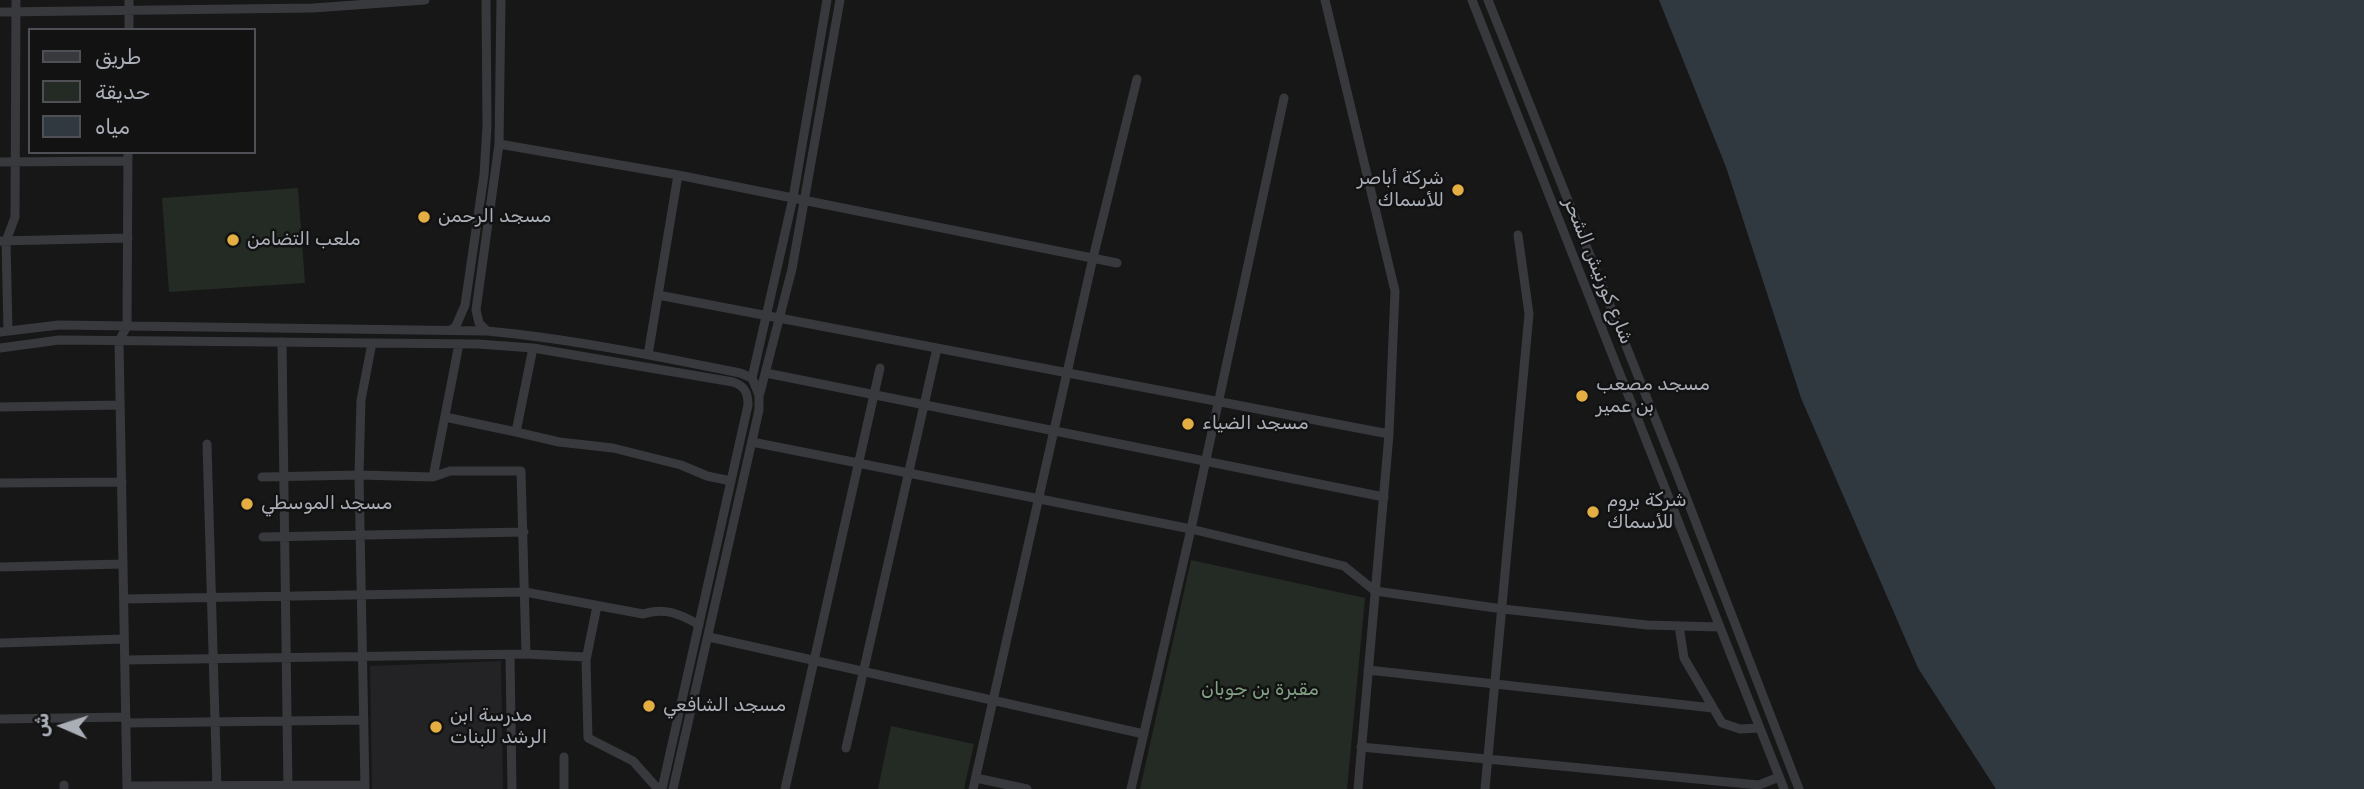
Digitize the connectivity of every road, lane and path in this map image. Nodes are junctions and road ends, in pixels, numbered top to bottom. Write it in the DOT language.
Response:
graph roads {
  1 [pos="16,0"];
  2 [pos="130,0"];
  3 [pos="425,0"];
  4 [pos="486,0"];
  5 [pos="502,0"];
  6 [pos="827,0"];
  7 [pos="840,0"];
  8 [pos="1325,0"];
  9 [pos="1472,0"];
  10 [pos="1488,0"];
  11 [pos="378,2"];
  12 [pos="16,11"];
  13 [pos="0,12"];
  14 [pos="129,12"];
  15 [pos="129,28"];
  16 [pos="1137,79"];
  17 [pos="1284,98"];
  18 [pos="1544,135"];
  19 [pos="499,144"];
  20 [pos="1529,144"];
  21 [pos="128,157"];
  22 [pos="0,162"];
  23 [pos="15,162"];
  24 [pos="678,175"];
  25 [pos="793,198"];
  26 [pos="806,200"];
  27 [pos="1518,235"];
  28 [pos="128,238"];
  29 [pos="3,241"];
  30 [pos="1094,258"];
  31 [pos="1117,263"];
  32 [pos="470,273"];
  33 [pos="481,274"];
  34 [pos="658,295"];
  35 [pos="767,316"];
  36 [pos="780,318"];
  37 [pos="127,326"];
  38 [pos="446,330"];
  39 [pos="487,331"];
  40 [pos="4,332"];
  41 [pos="119,341"];
  42 [pos="282,342"];
  43 [pos="372,343"];
  44 [pos="441,344"];
  45 [pos="459,344"];
  46 [pos="0,348"];
  47 [pos="533,348"];
  48 [pos="937,348"];
  49 [pos="648,355"];
  50 [pos="880,369"];
  51 [pos="1068,372"];
  52 [pos="766,373"];
  53 [pos="752,378"];
  54 [pos="759,395"];
  55 [pos="874,396"];
  56 [pos="1219,401"];
  57 [pos="120,405"];
  58 [pos="924,406"];
  59 [pos="0,407"];
  60 [pos="445,416"];
  61 [pos="516,432"];
  62 [pos="1054,432"];
  63 [pos="1389,434"];
  64 [pos="752,442"];
  65 [pos="207,444"];
  66 [pos="1206,462"];
  67 [pos="859,463"];
  68 [pos="1676,471"];
  69 [pos="909,473"];
  70 [pos="359,475"];
  71 [pos="284,476"];
  72 [pos="262,477"];
  73 [pos="433,477"];
  74 [pos="1660,477"];
  75 [pos="732,481"];
  76 [pos="122,482"];
  77 [pos="0,483"];
  78 [pos="1384,497"];
  79 [pos="1038,499"];
  80 [pos="1191,529"];
  81 [pos="524,532"];
  82 [pos="360,534"];
  83 [pos="285,536"];
  84 [pos="263,537"];
  85 [pos="123,564"];
  86 [pos="0,567"];
  87 [pos="1375,591"];
  88 [pos="525,592"];
  89 [pos="361,595"];
  90 [pos="286,596"];
  91 [pos="211,598"];
  92 [pos="124,599"];
  93 [pos="597,606"];
  94 [pos="1503,609"];
  95 [pos="699,625"];
  96 [pos="1679,626"];
  97 [pos="1719,627"];
  98 [pos="709,637"];
  99 [pos="124,639"];
  100 [pos="0,643"];
  101 [pos="526,654"];
  102 [pos="510,655"];
  103 [pos="363,657"];
  104 [pos="586,657"];
  105 [pos="287,658"];
  106 [pos="213,659"];
  107 [pos="125,660"];
  108 [pos="814,660"];
  109 [pos="1368,670"];
  110 [pos="863,671"];
  111 [pos="1496,684"];
  112 [pos="993,700"];
  113 [pos="1713,708"];
  114 [pos="0,719"];
  115 [pos="126,720"];
  116 [pos="364,720"];
  117 [pos="288,721"];
  118 [pos="215,722"];
  119 [pos="1760,729"];
  120 [pos="1144,734"];
  121 [pos="1361,747"];
  122 [pos="846,748"];
  123 [pos="564,757"];
  124 [pos="1488,759"];
  125 [pos="1779,777"];
  126 [pos="976,778"];
  127 [pos="217,787"];
  128 [pos="288,787"];
  129 [pos="365,787"];
  130 [pos="127,788"];
  131 [pos="512,789"];
  132 [pos="564,789"];
  133 [pos="660,789"];
  134 [pos="673,789"];
  135 [pos="785,789"];
  136 [pos="973,789"];
  137 [pos="1027,789"];
  138 [pos="1131,789"];
  139 [pos="1358,789"];
  140 [pos="1485,789"];
  141 [pos="1784,789"];
  142 [pos="1799,789"];
  1 -- 12 [label="street"];
  2 -- 14 [label="street"];
  3 -- 11 [label="street"];
  4 -- 32 [label="street"];
  5 -- 19 [label="street"];
  6 -- 25 [label="street"];
  7 -- 26 [label="street"];
  8 -- 63 [label="street"];
  9 -- 20 [label="street, شارع كورنيش الشحر"];
  10 -- 18 [label="street, شارع كورنيش الشحر"];
  11 -- 14 [label="street"];
  12 -- 13 [label="street"];
  12 -- 14 [label="street"];
  12 -- 23 [label="street"];
  14 -- 15 [label="street"];
  16 -- 30 [label="street"];
  17 -- 56 [label="street"];
  18 -- 20 [label="street"];
  18 -- 68 [label="street, شارع كورنيش الشحر"];
  19 -- 24 [label="street"];
  19 -- 33 [label="street"];
  20 -- 74 [label="street, شارع كورنيش الشحر"];
  21 -- 23 [label="street"];
  21 -- 28 [label="street"];
  22 -- 23 [label="street"];
  23 -- 29 [label="street"];
  24 -- 25 [label="street"];
  24 -- 34 [label="street"];
  25 -- 26 [label="street"];
  25 -- 35 [label="street"];
  26 -- 30 [label="street"];
  26 -- 36 [label="street"];
  27 -- 94 [label="street"];
  28 -- 29 [label="street"];
  28 -- 37 [label="street"];
  29 -- 40 [label="street"];
  30 -- 31 [label="street"];
  30 -- 51 [label="street"];
  32 -- 33 [label="street"];
  32 -- 38 [label="street"];
  33 -- 39 [label="street"];
  34 -- 35 [label="street"];
  34 -- 49 [label="street"];
  35 -- 36 [label="street"];
  35 -- 53 [label="street"];
  36 -- 48 [label="street"];
  36 -- 52 [label="street"];
  37 -- 38 [label="street"];
  37 -- 40 [label="street"];
  37 -- 41 [label="street"];
  38 -- 39 [label="street"];
  38 -- 44 [label="street"];
  39 -- 49 [label="street"];
  41 -- 42 [label="street"];
  41 -- 46 [label="street"];
  41 -- 57 [label="street"];
  42 -- 43 [label="street"];
  42 -- 71 [label="street"];
  43 -- 44 [label="street"];
  43 -- 70 [label="street"];
  44 -- 45 [label="street"];
  45 -- 47 [label="street"];
  45 -- 60 [label="street"];
  47 -- 61 [label="street"];
  47 -- 75 [label="street"];
  48 -- 51 [label="street"];
  48 -- 58 [label="street"];
  49 -- 53 [label="street"];
  50 -- 55 [label="street"];
  51 -- 56 [label="street"];
  51 -- 62 [label="street"];
  52 -- 54 [label="street"];
  52 -- 55 [label="street"];
  53 -- 54 [label="street"];
  54 -- 64 [label="street"];
  55 -- 58 [label="street"];
  55 -- 67 [label="street"];
  56 -- 63 [label="street"];
  56 -- 66 [label="street"];
  57 -- 59 [label="street"];
  57 -- 76 [label="street"];
  58 -- 62 [label="street"];
  58 -- 69 [label="street"];
  60 -- 61 [label="street"];
  60 -- 73 [label="street"];
  61 -- 75 [label="street"];
  62 -- 66 [label="street"];
  62 -- 79 [label="street"];
  63 -- 78 [label="street"];
  64 -- 67 [label="street"];
  64 -- 98 [label="street"];
  65 -- 91 [label="street"];
  66 -- 78 [label="street"];
  66 -- 80 [label="street"];
  67 -- 69 [label="street"];
  67 -- 108 [label="street"];
  68 -- 74 [label="street"];
  68 -- 142 [label="street, شارع كورنيش الشحر"];
  69 -- 79 [label="street"];
  69 -- 110 [label="street"];
  70 -- 71 [label="street"];
  70 -- 73 [label="street"];
  70 -- 82 [label="street"];
  71 -- 72 [label="street"];
  71 -- 83 [label="street"];
  73 -- 81 [label="street"];
  74 -- 97 [label="street, شارع كورنيش الشحر"];
  75 -- 95 [label="street"];
  76 -- 77 [label="street"];
  76 -- 85 [label="street"];
  78 -- 87 [label="street"];
  79 -- 80 [label="street"];
  79 -- 112 [label="street"];
  80 -- 87 [label="street"];
  80 -- 120 [label="street"];
  81 -- 82 [label="street"];
  81 -- 88 [label="street"];
  82 -- 83 [label="street"];
  82 -- 89 [label="street"];
  83 -- 84 [label="street"];
  83 -- 90 [label="street"];
  85 -- 86 [label="street"];
  85 -- 92 [label="street"];
  87 -- 94 [label="street"];
  87 -- 109 [label="street"];
  88 -- 89 [label="street"];
  88 -- 93 [label="street"];
  88 -- 101 [label="street"];
  89 -- 90 [label="street"];
  89 -- 103 [label="street"];
  90 -- 91 [label="street"];
  90 -- 105 [label="street"];
  91 -- 92 [label="street"];
  91 -- 106 [label="street"];
  92 -- 99 [label="street"];
  93 -- 95 [label="street"];
  93 -- 104 [label="street"];
  94 -- 96 [label="street"];
  94 -- 111 [label="street"];
  95 -- 133 [label="street"];
  96 -- 97 [label="street"];
  96 -- 113 [label="street"];
  97 -- 119 [label="street, شارع كورنيش الشحر"];
  98 -- 108 [label="street"];
  98 -- 134 [label="street"];
  99 -- 100 [label="street"];
  99 -- 107 [label="street"];
  101 -- 102 [label="street"];
  101 -- 104 [label="street"];
  102 -- 103 [label="street"];
  102 -- 131 [label="street"];
  103 -- 105 [label="street"];
  103 -- 116 [label="street"];
  104 -- 133 [label="street"];
  105 -- 106 [label="street"];
  105 -- 117 [label="street"];
  106 -- 107 [label="street"];
  106 -- 118 [label="street"];
  107 -- 115 [label="street"];
  108 -- 110 [label="street"];
  108 -- 135 [label="street"];
  109 -- 111 [label="street"];
  109 -- 121 [label="street"];
  110 -- 112 [label="street"];
  110 -- 122 [label="street"];
  111 -- 113 [label="street"];
  111 -- 124 [label="street"];
  112 -- 120 [label="street"];
  112 -- 126 [label="street"];
  113 -- 119 [label="street"];
  114 -- 115 [label="street"];
  115 -- 118 [label="street"];
  115 -- 130 [label="street"];
  116 -- 117 [label="street"];
  116 -- 129 [label="street"];
  117 -- 118 [label="street"];
  117 -- 128 [label="street"];
  118 -- 127 [label="street"];
  119 -- 125 [label="street, شارع كورنيش الشحر"];
  120 -- 138 [label="street"];
  121 -- 124 [label="street"];
  121 -- 139 [label="street"];
  123 -- 132 [label="street"];
  124 -- 125 [label="street"];
  124 -- 140 [label="street"];
  125 -- 141 [label="street, شارع كورنيش الشحر"];
  126 -- 136 [label="street"];
  126 -- 137 [label="street"];
  127 -- 128 [label="street"];
  127 -- 130 [label="street"];
  128 -- 129 [label="street"];
}
